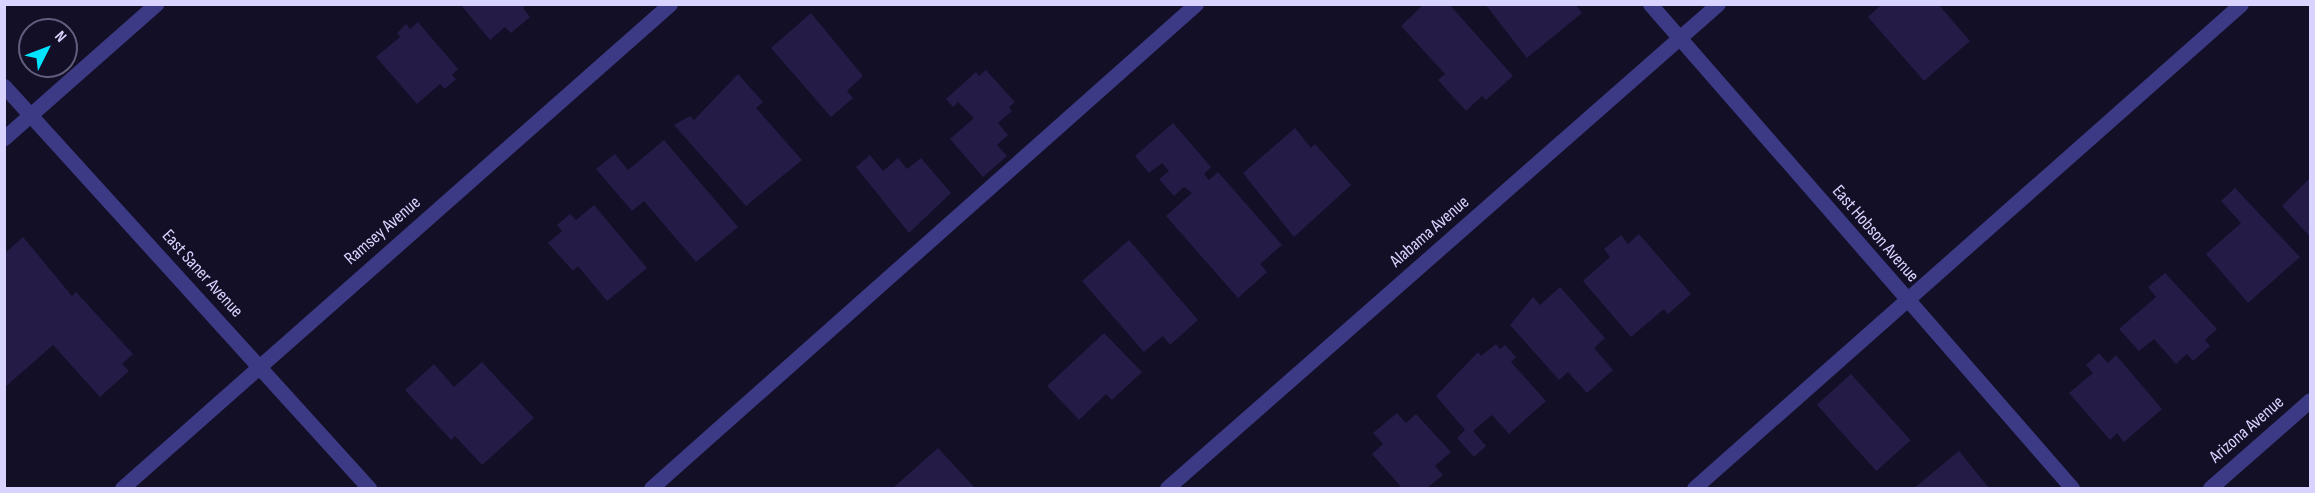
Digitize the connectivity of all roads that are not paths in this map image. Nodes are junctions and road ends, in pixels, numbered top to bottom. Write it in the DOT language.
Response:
graph roads {
  1 [pos="156,4"];
  2 [pos="670,4"];
  3 [pos="1196,4"];
  4 [pos="1650,4"];
  5 [pos="1718,4"];
  6 [pos="2241,4"];
  7 [pos="1680,38"];
  8 [pos="4,86"];
  9 [pos="31,115"];
  10 [pos="4,138"];
  11 [pos="1908,301"];
  12 [pos="259,366"];
  13 [pos="2310,400"];
  14 [pos="122,489"];
  15 [pos="369,489"];
  16 [pos="651,489"];
  17 [pos="1167,489"];
  18 [pos="1694,489"];
  19 [pos="2072,489"];
  20 [pos="2210,489"];
  1 -- 9 [label="street"];
  2 -- 12 [label="street, Ramsey Avenue"];
  3 -- 16 [label="street"];
  4 -- 7 [label="street, East Hobson Avenue"];
  5 -- 7 [label="street, Alabama Avenue"];
  6 -- 11 [label="street"];
  7 -- 11 [label="street, East Hobson Avenue"];
  7 -- 17 [label="street, Alabama Avenue"];
  8 -- 9 [label="street, East Saner Avenue"];
  9 -- 10 [label="street"];
  9 -- 12 [label="street, East Saner Avenue"];
  11 -- 18 [label="street"];
  11 -- 19 [label="street, East Hobson Avenue"];
  12 -- 14 [label="street, Ramsey Avenue"];
  12 -- 15 [label="street, East Saner Avenue"];
  13 -- 20 [label="street, Arizona Avenue"];
}
